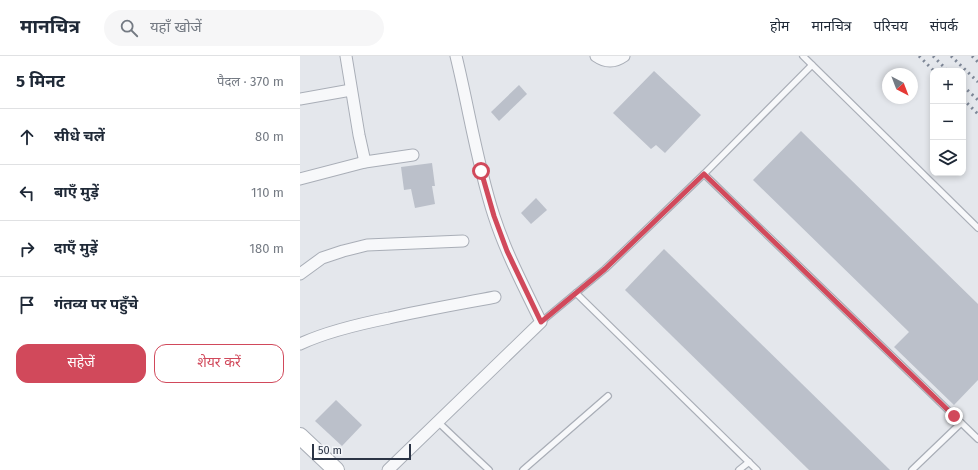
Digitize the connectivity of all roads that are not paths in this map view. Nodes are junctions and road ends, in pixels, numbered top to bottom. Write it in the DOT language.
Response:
graph roads {
  1 [pos="346,56"];
  2 [pos="456,56"];
  3 [pos="596,56"];
  4 [pos="624,56"];
  5 [pos="803,56"];
  6 [pos="812,65"];
  7 [pos="351,90"];
  8 [pos="300,99"];
  9 [pos="413,155"];
  10 [pos="365,162"];
  11 [pos="704,174"];
  12 [pos="300,179"];
  13 [pos="978,228"];
  14 [pos="463,241"];
  15 [pos="300,274"];
  16 [pos="576,293"];
  17 [pos="495,298"];
  18 [pos="541,322"];
  19 [pos="300,344"];
  20 [pos="608,396"];
  21 [pos="438,422"];
  22 [pos="961,423"];
  23 [pos="300,436"];
  24 [pos="978,439"];
  25 [pos="749,462"];
  26 [pos="336,470"];
  27 [pos="388,470"];
  28 [pos="489,470"];
  29 [pos="523,470"];
  30 [pos="739,470"];
  31 [pos="757,470"];
  32 [pos="912,470"];
  1 -- 7 [label="street"];
  2 -- 18 [label="street"];
  3 -- 4 [label="street"];
  5 -- 6 [label="lane"];
  6 -- 11 [label="lane"];
  6 -- 13 [label="lane"];
  7 -- 8 [label="street"];
  7 -- 10 [label="street"];
  9 -- 10 [label="street"];
  10 -- 12 [label="street"];
  11 -- 16 [label="lane"];
  11 -- 22 [label="lane"];
  14 -- 15 [label="street"];
  16 -- 18 [label="lane"];
  16 -- 25 [label="lane"];
  17 -- 19 [label="street"];
  18 -- 21 [label="street"];
  20 -- 29 [label="lane"];
  21 -- 27 [label="street"];
  21 -- 28 [label="lane"];
  22 -- 24 [label="lane"];
  22 -- 32 [label="lane"];
  23 -- 26 [label="main road"];
  25 -- 30 [label="lane"];
  25 -- 31 [label="lane"];
}
